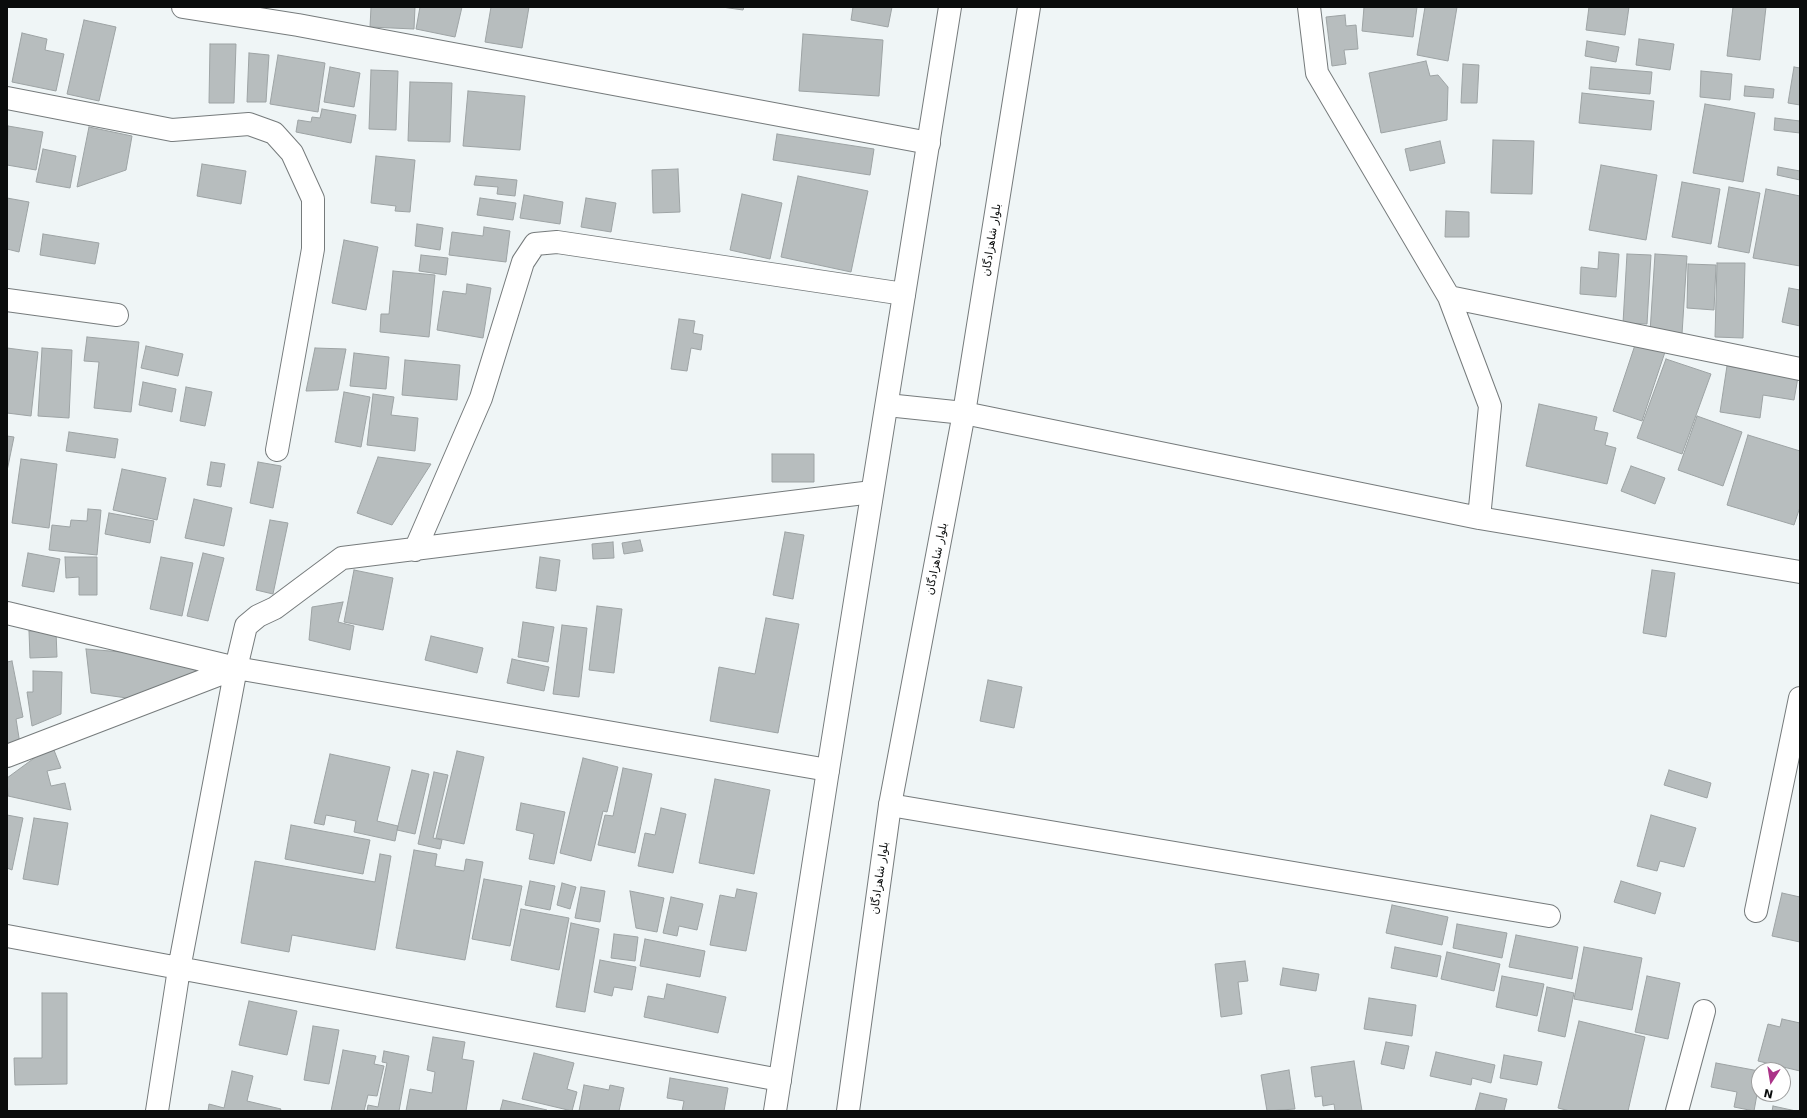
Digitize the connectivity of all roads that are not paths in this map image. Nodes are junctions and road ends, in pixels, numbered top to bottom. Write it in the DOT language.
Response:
graph roads {
  1 [pos="183,7"];
  2 [pos="950,7"];
  3 [pos="1029,7"];
  4 [pos="1309,7"];
  5 [pos="298,16"];
  6 [pos="7,98"];
  7 [pos="929,143"];
  8 [pos="904,294"];
  9 [pos="1449,297"];
  10 [pos="7,300"];
  11 [pos="117,315"];
  12 [pos="1800,369"];
  13 [pos="887,405"];
  14 [pos="964,413"];
  15 [pos="277,450"];
  16 [pos="872,492"];
  17 [pos="1479,518"];
  18 [pos="415,550"];
  19 [pos="1800,572"];
  20 [pos="7,613"];
  21 [pos="236,668"];
  22 [pos="1800,698"];
  23 [pos="7,756"];
  24 [pos="828,770"];
  25 [pos="890,805"];
  26 [pos="1756,911"];
  27 [pos="1549,916"];
  28 [pos="7,936"];
  29 [pos="179,969"];
  30 [pos="1704,1011"];
  31 [pos="780,1080"];
  32 [pos="157,1111"];
  33 [pos="775,1111"];
  34 [pos="848,1111"];
  35 [pos="1678,1111"];
  1 -- 5 [label="street"];
  2 -- 7 [label="street"];
  3 -- 14 [label="street, بلوار شاهزادگان"];
  4 -- 9 [label="street"];
  5 -- 7 [label="street"];
  6 -- 15 [label="street"];
  7 -- 8 [label="street"];
  8 -- 13 [label="street"];
  8 -- 18 [label="street"];
  9 -- 12 [label="street"];
  9 -- 17 [label="street"];
  10 -- 11 [label="street"];
  13 -- 14 [label="street"];
  13 -- 16 [label="street"];
  14 -- 17 [label="street"];
  14 -- 25 [label="street, بلوار شاهزادگان"];
  16 -- 18 [label="street"];
  16 -- 24 [label="street"];
  17 -- 19 [label="street"];
  18 -- 21 [label="street"];
  20 -- 21 [label="street"];
  21 -- 23 [label="street"];
  21 -- 24 [label="street"];
  21 -- 29 [label="street"];
  22 -- 26 [label="street"];
  24 -- 31 [label="street"];
  25 -- 27 [label="street"];
  25 -- 34 [label="street, بلوار شاهزادگان"];
  28 -- 29 [label="street"];
  29 -- 31 [label="street"];
  29 -- 32 [label="street"];
  30 -- 35 [label="street"];
  31 -- 33 [label="street"];
}
